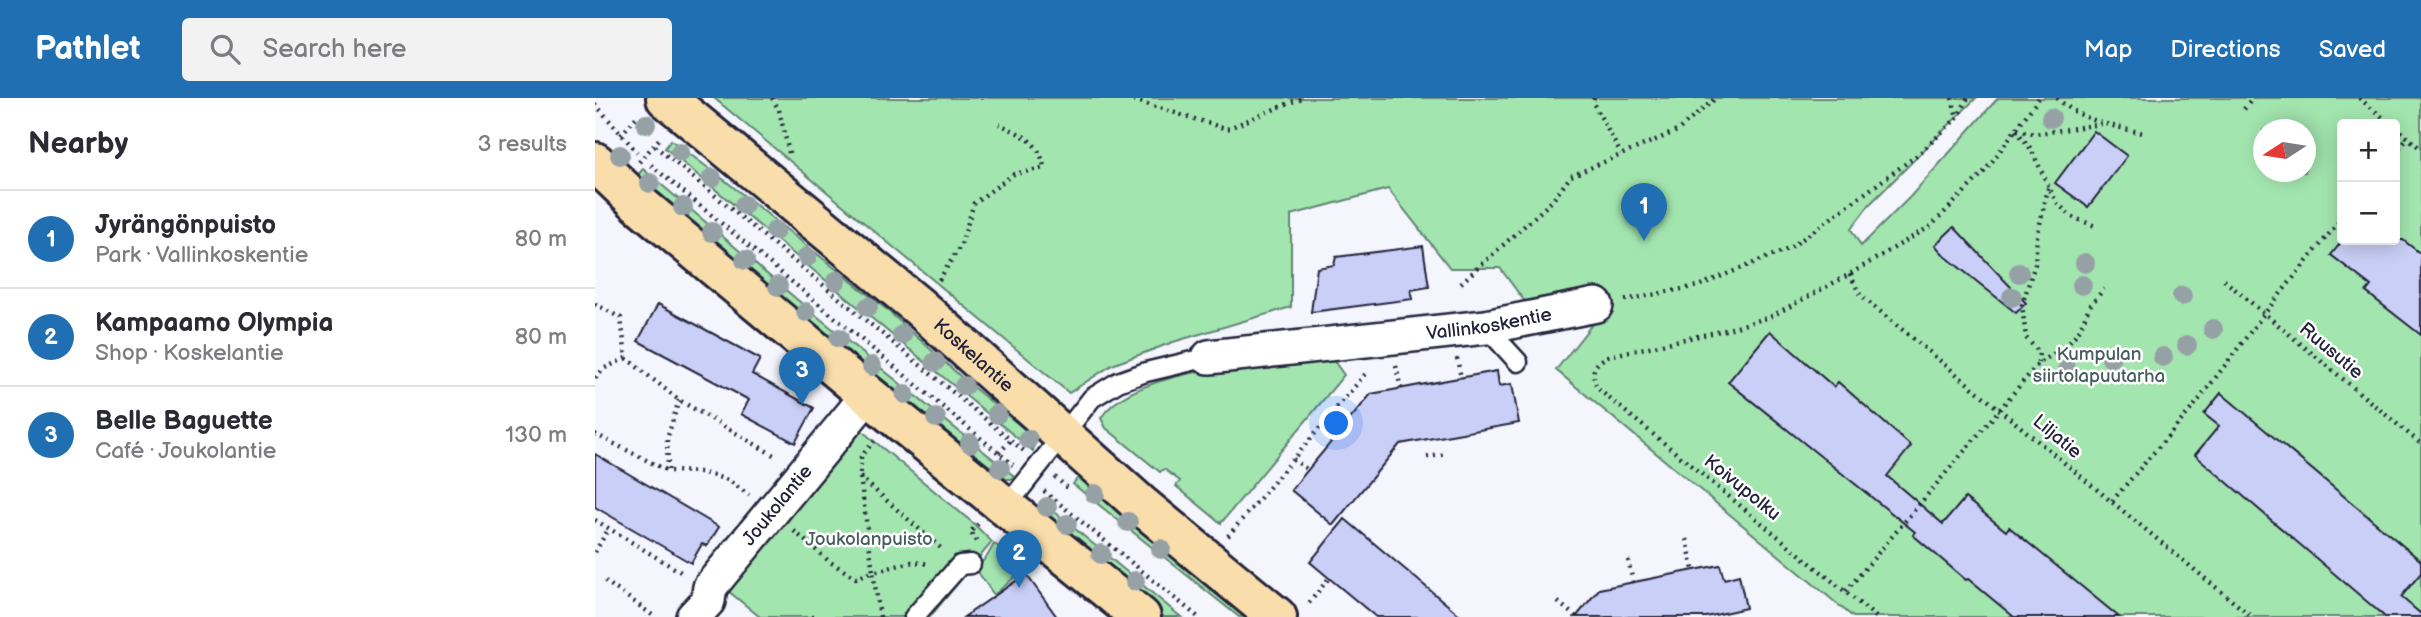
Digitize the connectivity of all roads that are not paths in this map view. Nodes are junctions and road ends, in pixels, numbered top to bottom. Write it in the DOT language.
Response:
graph roads {
  1 [pos="665,115"];
  2 [pos="605,151"];
  3 [pos="1596,305"];
  4 [pos="1486,327"];
  5 [pos="1209,357"];
  6 [pos="1518,362"];
  7 [pos="868,395"];
  8 [pos="1035,472"];
  9 [pos="965,565"];
  10 [pos="710,605"];
  11 [pos="1293,610"];
  12 [pos="914,617"];
  13 [pos="1141,617"];
  1 -- 8 [label="main road, Koskelantie"];
  2 -- 7 [label="main road, Koskelantie"];
  3 -- 4 [label="street, Vallinkoskentie"];
  4 -- 5 [label="street, Vallinkoskentie"];
  4 -- 6 [label="lane"];
  5 -- 8 [label="lane, Vallinkoskentie"];
  7 -- 8 [label="main road, Koskelantie"];
  7 -- 10 [label="street, Joukolantie"];
  8 -- 11 [label="main road, Koskelantie"];
  8 -- 13 [label="main road, Koskelantie"];
  9 -- 12 [label="lane"];
}
